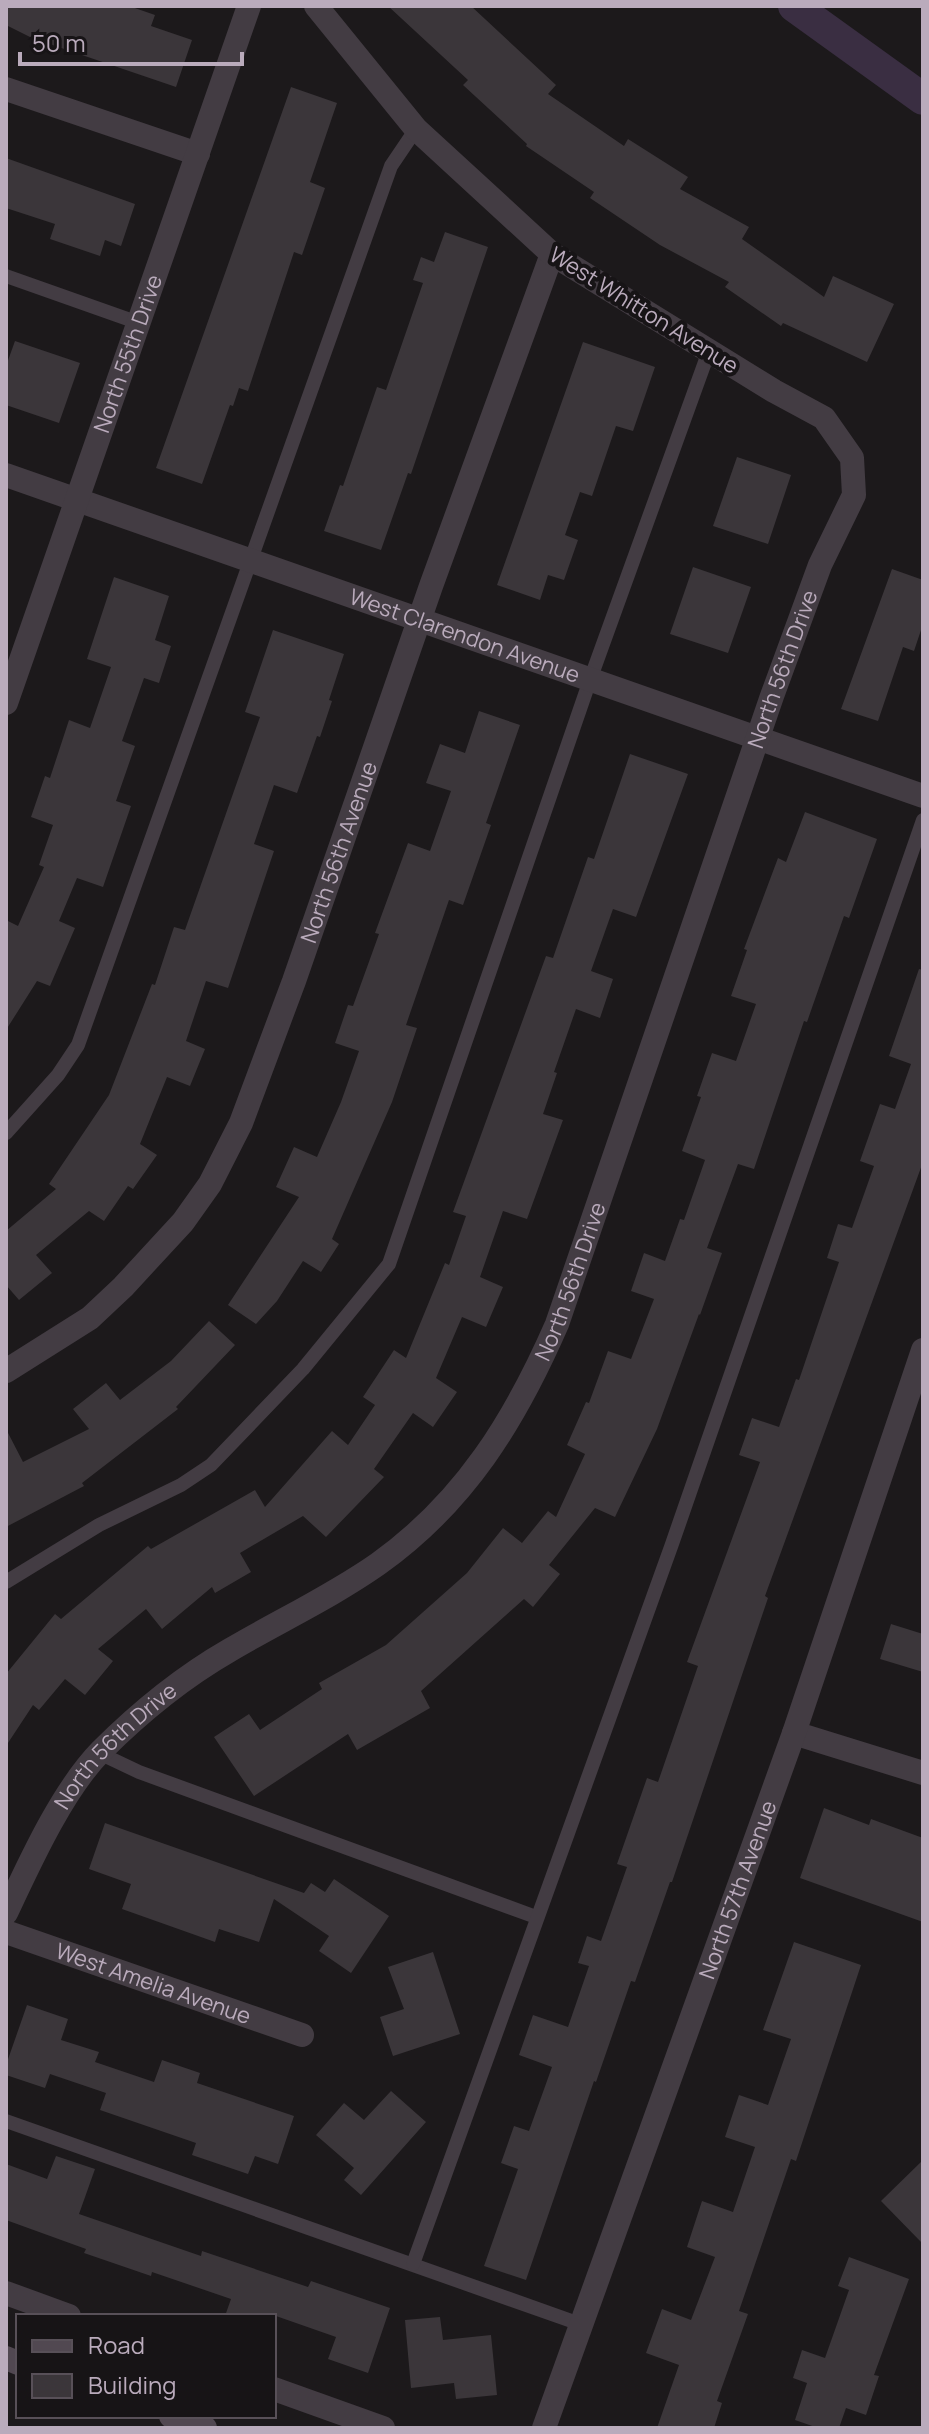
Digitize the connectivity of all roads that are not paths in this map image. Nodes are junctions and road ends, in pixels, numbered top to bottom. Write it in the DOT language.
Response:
graph roads {
  1 [pos="249,6"];
  2 [pos="316,6"];
  3 [pos="6,89"];
  4 [pos="416,129"];
  5 [pos="198,154"];
  6 [pos="552,254"];
  7 [pos="6,276"];
  8 [pos="139,323"];
  9 [pos="709,351"];
  10 [pos="852,458"];
  11 [pos="6,475"];
  12 [pos="77,500"];
  13 [pos="250,561"];
  14 [pos="419,622"];
  15 [pos="11,673"];
  16 [pos="590,680"];
  17 [pos="6,703"];
  18 [pos="757,739"];
  19 [pos="923,796"];
  20 [pos="923,820"];
  21 [pos="6,1133"];
  22 [pos="921,1365"];
  23 [pos="6,1371"];
  24 [pos="6,1582"];
  25 [pos="794,1733"];
  26 [pos="99,1753"];
  27 [pos="923,1773"];
  28 [pos="6,1913"];
  29 [pos="536,1917"];
  30 [pos="6,1932"];
  31 [pos="302,2035"];
  32 [pos="6,2121"];
  33 [pos="413,2264"];
  34 [pos="6,2293"];
  35 [pos="64,2314"];
  36 [pos="580,2324"];
  37 [pos="276,2390"];
  38 [pos="177,2418"];
  39 [pos="205,2428"];
  40 [pos="383,2428"];
  41 [pos="544,2428"];
  1 -- 5 [label="street, North 55th Drive"];
  2 -- 4 [label="street, West Whitton Avenue"];
  3 -- 5 [label="street"];
  4 -- 6 [label="street, West Whitton Avenue"];
  4 -- 13 [label="lane"];
  5 -- 8 [label="street, North 55th Drive"];
  6 -- 9 [label="street, West Whitton Avenue"];
  6 -- 14 [label="street, North 56th Avenue"];
  7 -- 8 [label="lane"];
  8 -- 12 [label="street, North 55th Drive"];
  9 -- 10 [label="street, West Whitton Avenue"];
  9 -- 16 [label="lane"];
  10 -- 18 [label="street, North 56th Drive"];
  11 -- 12 [label="street, West Clarendon Avenue"];
  12 -- 13 [label="street, West Clarendon Avenue"];
  12 -- 15 [label="street, North 55th Drive"];
  13 -- 14 [label="street, West Clarendon Avenue"];
  13 -- 21 [label="lane"];
  14 -- 16 [label="street, West Clarendon Avenue"];
  14 -- 23 [label="street, North 56th Avenue"];
  15 -- 17 [label="street, North 55th Drive"];
  16 -- 18 [label="street, West Clarendon Avenue"];
  16 -- 24 [label="lane"];
  18 -- 19 [label="street, West Clarendon Avenue"];
  18 -- 26 [label="street, North 56th Drive"];
  20 -- 29 [label="lane"];
  22 -- 25 [label="street, North 57th Avenue"];
  25 -- 27 [label="street"];
  25 -- 36 [label="street, North 57th Avenue"];
  26 -- 28 [label="street, North 56th Drive"];
  26 -- 29 [label="lane"];
  29 -- 33 [label="lane"];
  30 -- 31 [label="street, West Amelia Avenue"];
  32 -- 33 [label="lane"];
  33 -- 36 [label="lane"];
  34 -- 35 [label="street"];
  36 -- 41 [label="street, North 57th Avenue"];
  37 -- 40 [label="street"];
  38 -- 39 [label="main road"];
}
